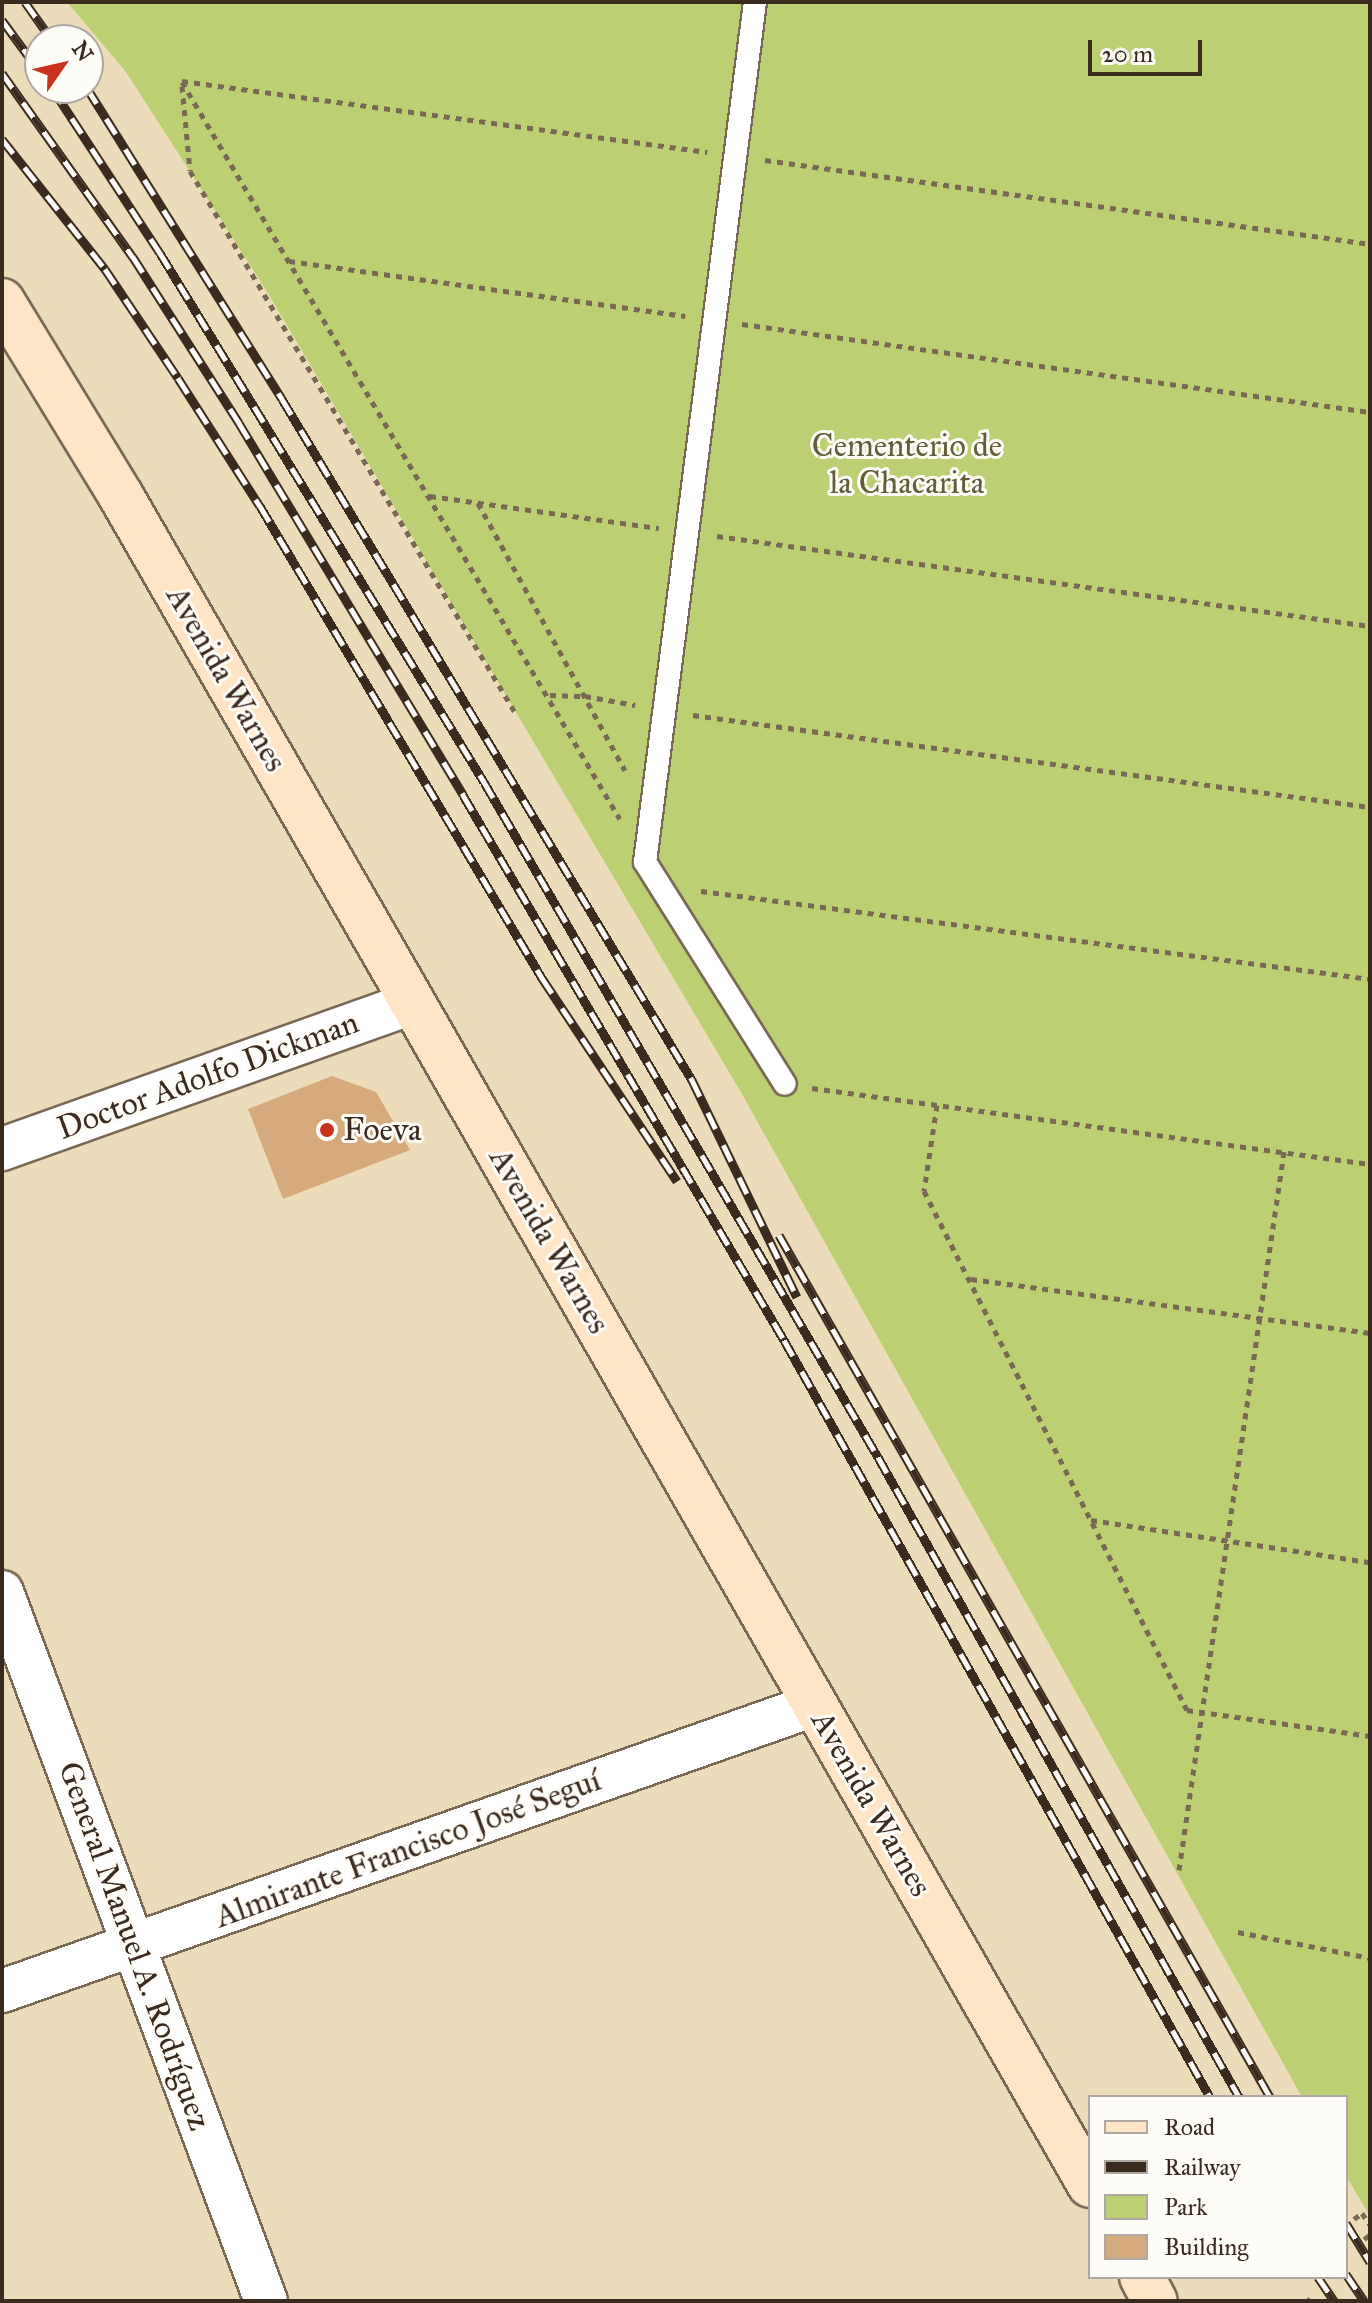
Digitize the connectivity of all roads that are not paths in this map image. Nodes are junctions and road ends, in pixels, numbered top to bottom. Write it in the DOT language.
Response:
graph roads {
  1 [pos="755,2"];
  2 [pos="2,301"];
  3 [pos="413,1003"];
  4 [pos="785,1084"];
  5 [pos="2,1149"];
  6 [pos="2,1592"];
  7 [pos="814,1705"];
  8 [pos="134,1946"];
  9 [pos="2,1991"];
  10 [pos="1088,2182"];
  11 [pos="1143,2279"];
  12 [pos="266,2301"];
  13 [pos="1155,2301"];
  1 -- 4 [label="lane"];
  2 -- 3 [label="main road, Avenida Warnes"];
  3 -- 5 [label="street, Doctor Adolfo Dickman"];
  3 -- 7 [label="main road, Avenida Warnes"];
  6 -- 8 [label="street, General Manuel A. Rodríguez"];
  7 -- 8 [label="street, Almirante Francisco José Seguí"];
  7 -- 10 [label="main road, Avenida Warnes"];
  8 -- 9 [label="street, Almirante Francisco José Seguí"];
  8 -- 12 [label="street, General Manuel A. Rodríguez"];
  11 -- 13 [label="main road"];
}
